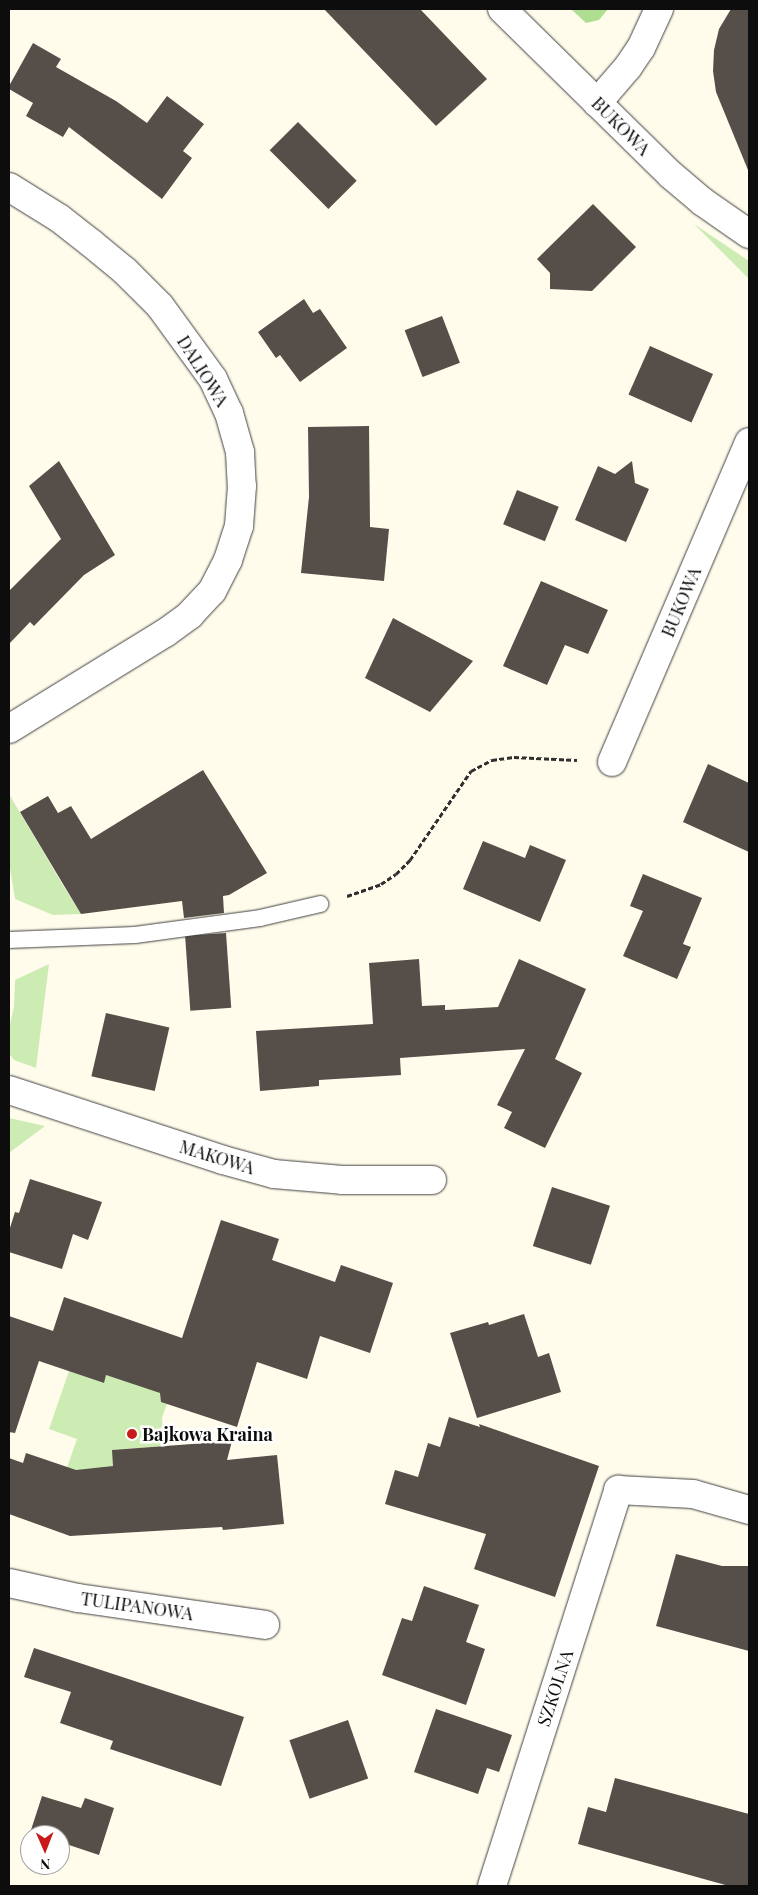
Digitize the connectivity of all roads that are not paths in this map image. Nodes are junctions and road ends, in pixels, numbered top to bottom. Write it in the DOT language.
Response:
graph roads {
  1 [pos="502,9"];
  2 [pos="659,9"];
  3 [pos="597,102"];
  4 [pos="9,187"];
  5 [pos="749,234"];
  6 [pos="749,442"];
  7 [pos="9,729"];
  8 [pos="612,762"];
  9 [pos="320,904"];
  10 [pos="9,940"];
  11 [pos="9,1090"];
  12 [pos="432,1180"];
  13 [pos="749,1510"];
  14 [pos="9,1583"];
  15 [pos="265,1625"];
  16 [pos="492,1886"];
  1 -- 3 [label="street, BUKOWA"];
  2 -- 3 [label="street"];
  3 -- 5 [label="street, BUKOWA"];
  4 -- 7 [label="street, DALIOWA"];
  6 -- 8 [label="street, BUKOWA"];
  9 -- 10 [label="lane"];
  11 -- 12 [label="street, MAKOWA"];
  13 -- 16 [label="street, SZKOLNA"];
  14 -- 15 [label="street, TULIPANOWA"];
}
